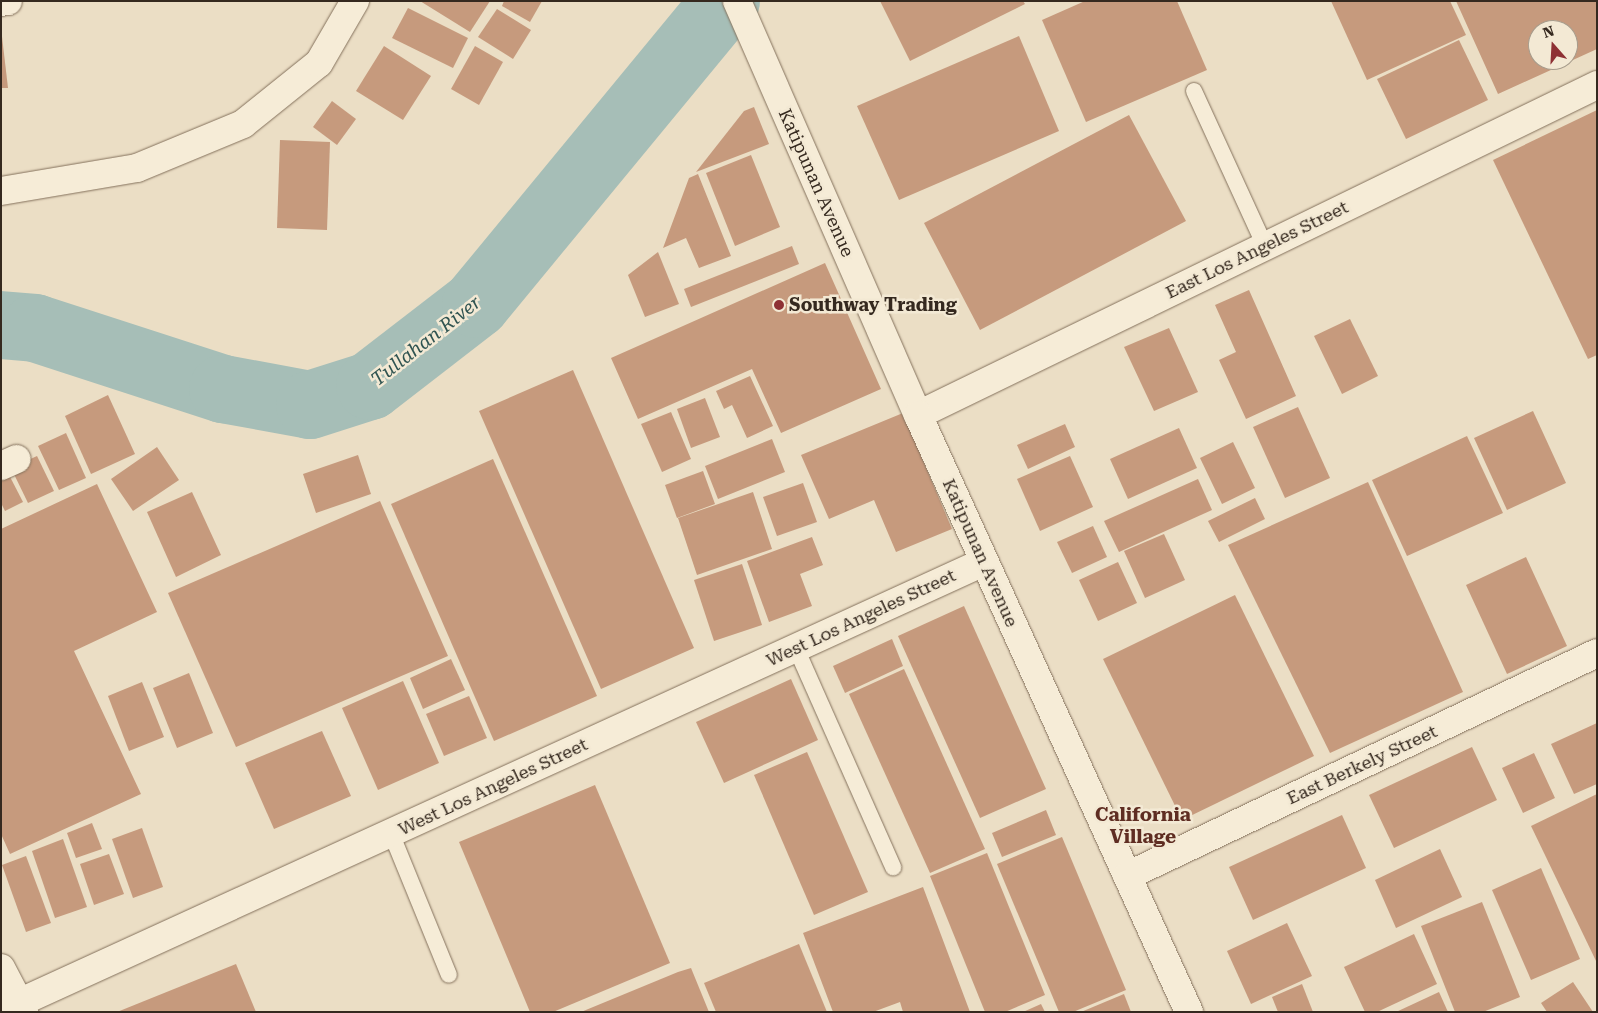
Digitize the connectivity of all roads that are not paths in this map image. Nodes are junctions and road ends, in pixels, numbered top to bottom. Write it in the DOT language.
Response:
graph roads {
  1 [pos="8,1"];
  2 [pos="355,1"];
  3 [pos="737,1"];
  4 [pos="1,2"];
  5 [pos="1597,85"];
  6 [pos="1194,91"];
  7 [pos="1,191"];
  8 [pos="1265,246"];
  9 [pos="918,415"];
  10 [pos="984,562"];
  11 [pos="796,648"];
  12 [pos="1597,653"];
  13 [pos="392,833"];
  14 [pos="893,867"];
  15 [pos="1128,876"];
  16 [pos="1,968"];
  17 [pos="449,975"];
  18 [pos="15,1008"];
  19 [pos="1189,1012"];
  1 -- 4 [label="street"];
  2 -- 7 [label="street"];
  3 -- 9 [label="street, Katipunan Avenue"];
  5 -- 8 [label="street, East Los Angeles Street"];
  6 -- 8 [label="lane"];
  8 -- 9 [label="street, East Los Angeles Street"];
  9 -- 10 [label="street, Katipunan Avenue"];
  10 -- 11 [label="street, West Los Angeles Street"];
  10 -- 15 [label="street, Katipunan Avenue"];
  11 -- 13 [label="street, West Los Angeles Street"];
  11 -- 14 [label="lane"];
  12 -- 15 [label="street, East Berkely Street"];
  13 -- 17 [label="lane"];
  13 -- 18 [label="street, West Los Angeles Street"];
  15 -- 19 [label="street, Katipunan Avenue"];
  16 -- 18 [label="street"];
}
